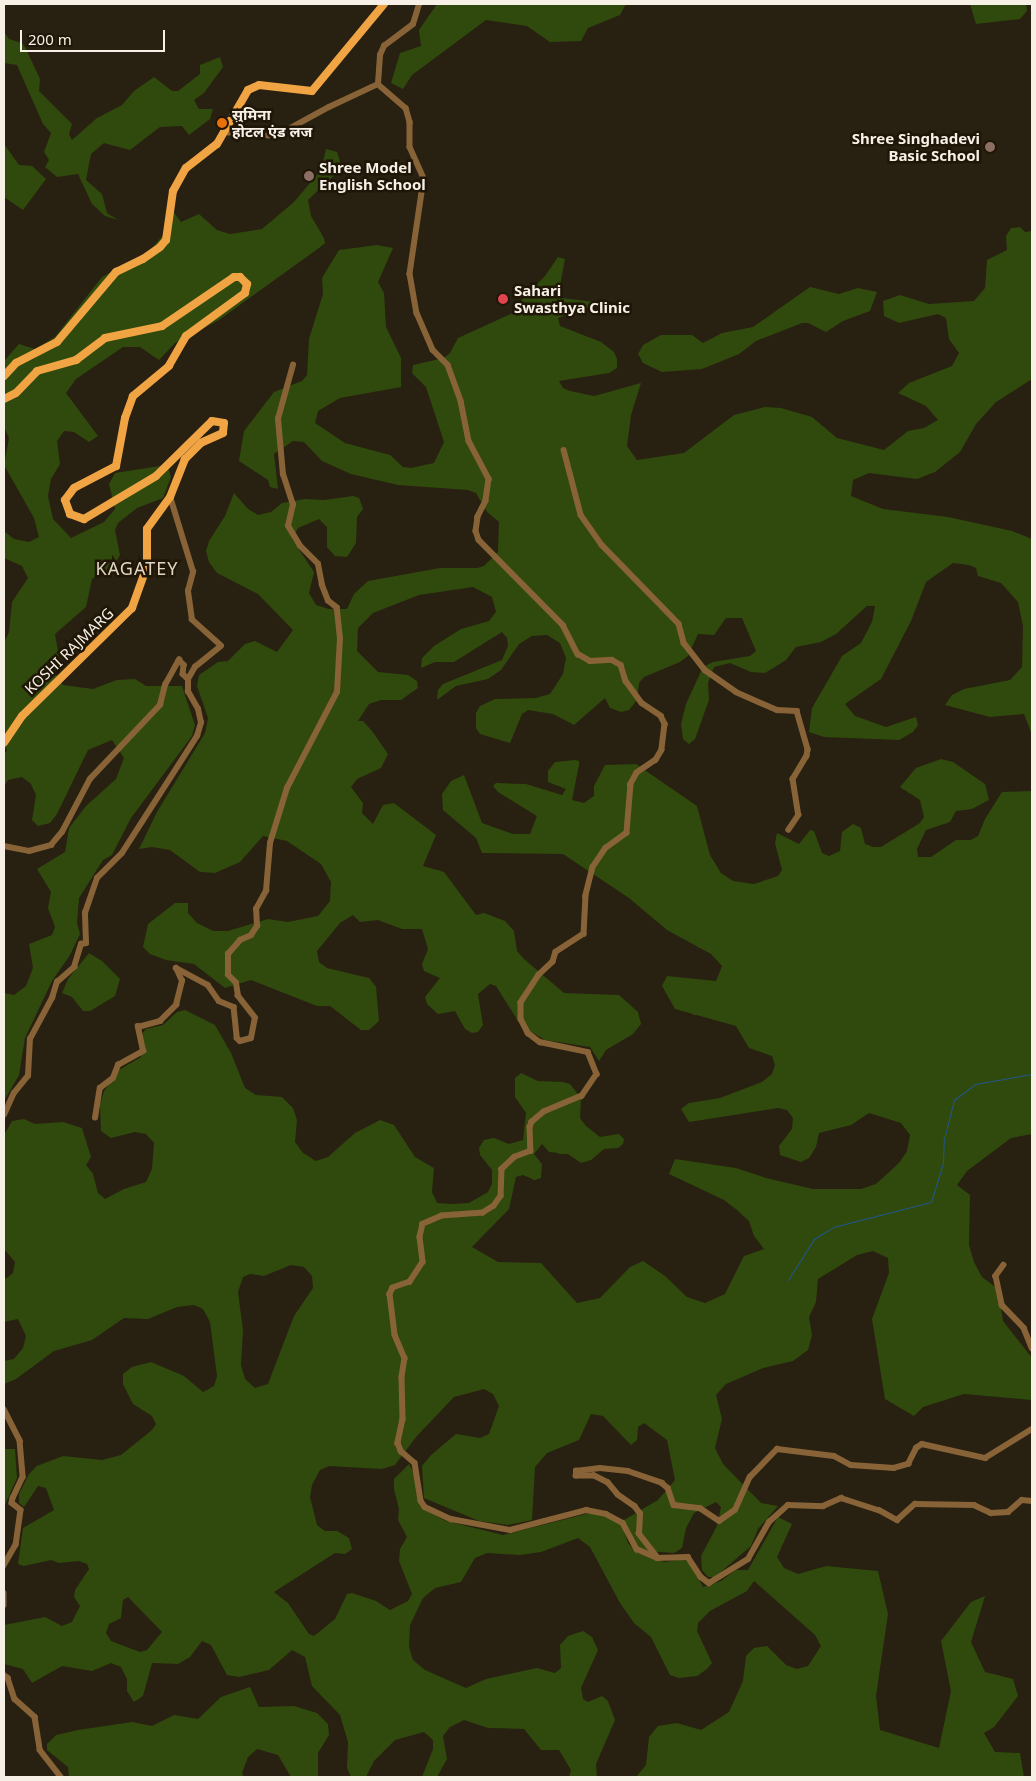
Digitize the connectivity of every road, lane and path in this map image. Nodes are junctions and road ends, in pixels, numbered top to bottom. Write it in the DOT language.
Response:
graph roads {
  1 [pos="384,4"];
  2 [pos="419,4"];
  3 [pos="378,84"];
  4 [pos="223,132"];
  5 [pos="293,364"];
  6 [pos="4,376"];
  7 [pos="4,399"];
  8 [pos="564,450"];
  9 [pos="170,497"];
  10 [pos="188,679"];
  11 [pos="4,743"];
  12 [pos="789,830"];
  13 [pos="4,846"];
  14 [pos="4,1114"];
  15 [pos="95,1118"];
  16 [pos="1004,1264"];
  17 [pos="1032,1348"];
  18 [pos="4,1408"];
  19 [pos="1032,1429"];
  20 [pos="1032,1501"];
  21 [pos="657,1558"];
  22 [pos="4,1566"];
  23 [pos="4,1594"];
  24 [pos="4,1605"];
  25 [pos="4,1675"];
  26 [pos="62,1777"];
  1 -- 4 [label="main road"];
  2 -- 3 [label="street"];
  3 -- 4 [label="street"];
  3 -- 21 [label="street"];
  4 -- 6 [label="main road"];
  5 -- 15 [label="street"];
  7 -- 9 [label="main road, KOSHI RAJMARG"];
  8 -- 12 [label="street"];
  9 -- 10 [label="street"];
  9 -- 11 [label="main road, KOSHI RAJMARG"];
  10 -- 13 [label="street"];
  10 -- 14 [label="street"];
  16 -- 17 [label="street"];
  18 -- 22 [label="street"];
  19 -- 21 [label="street"];
  20 -- 21 [label="street"];
  23 -- 24 [label="street"];
  25 -- 26 [label="street"];
}
